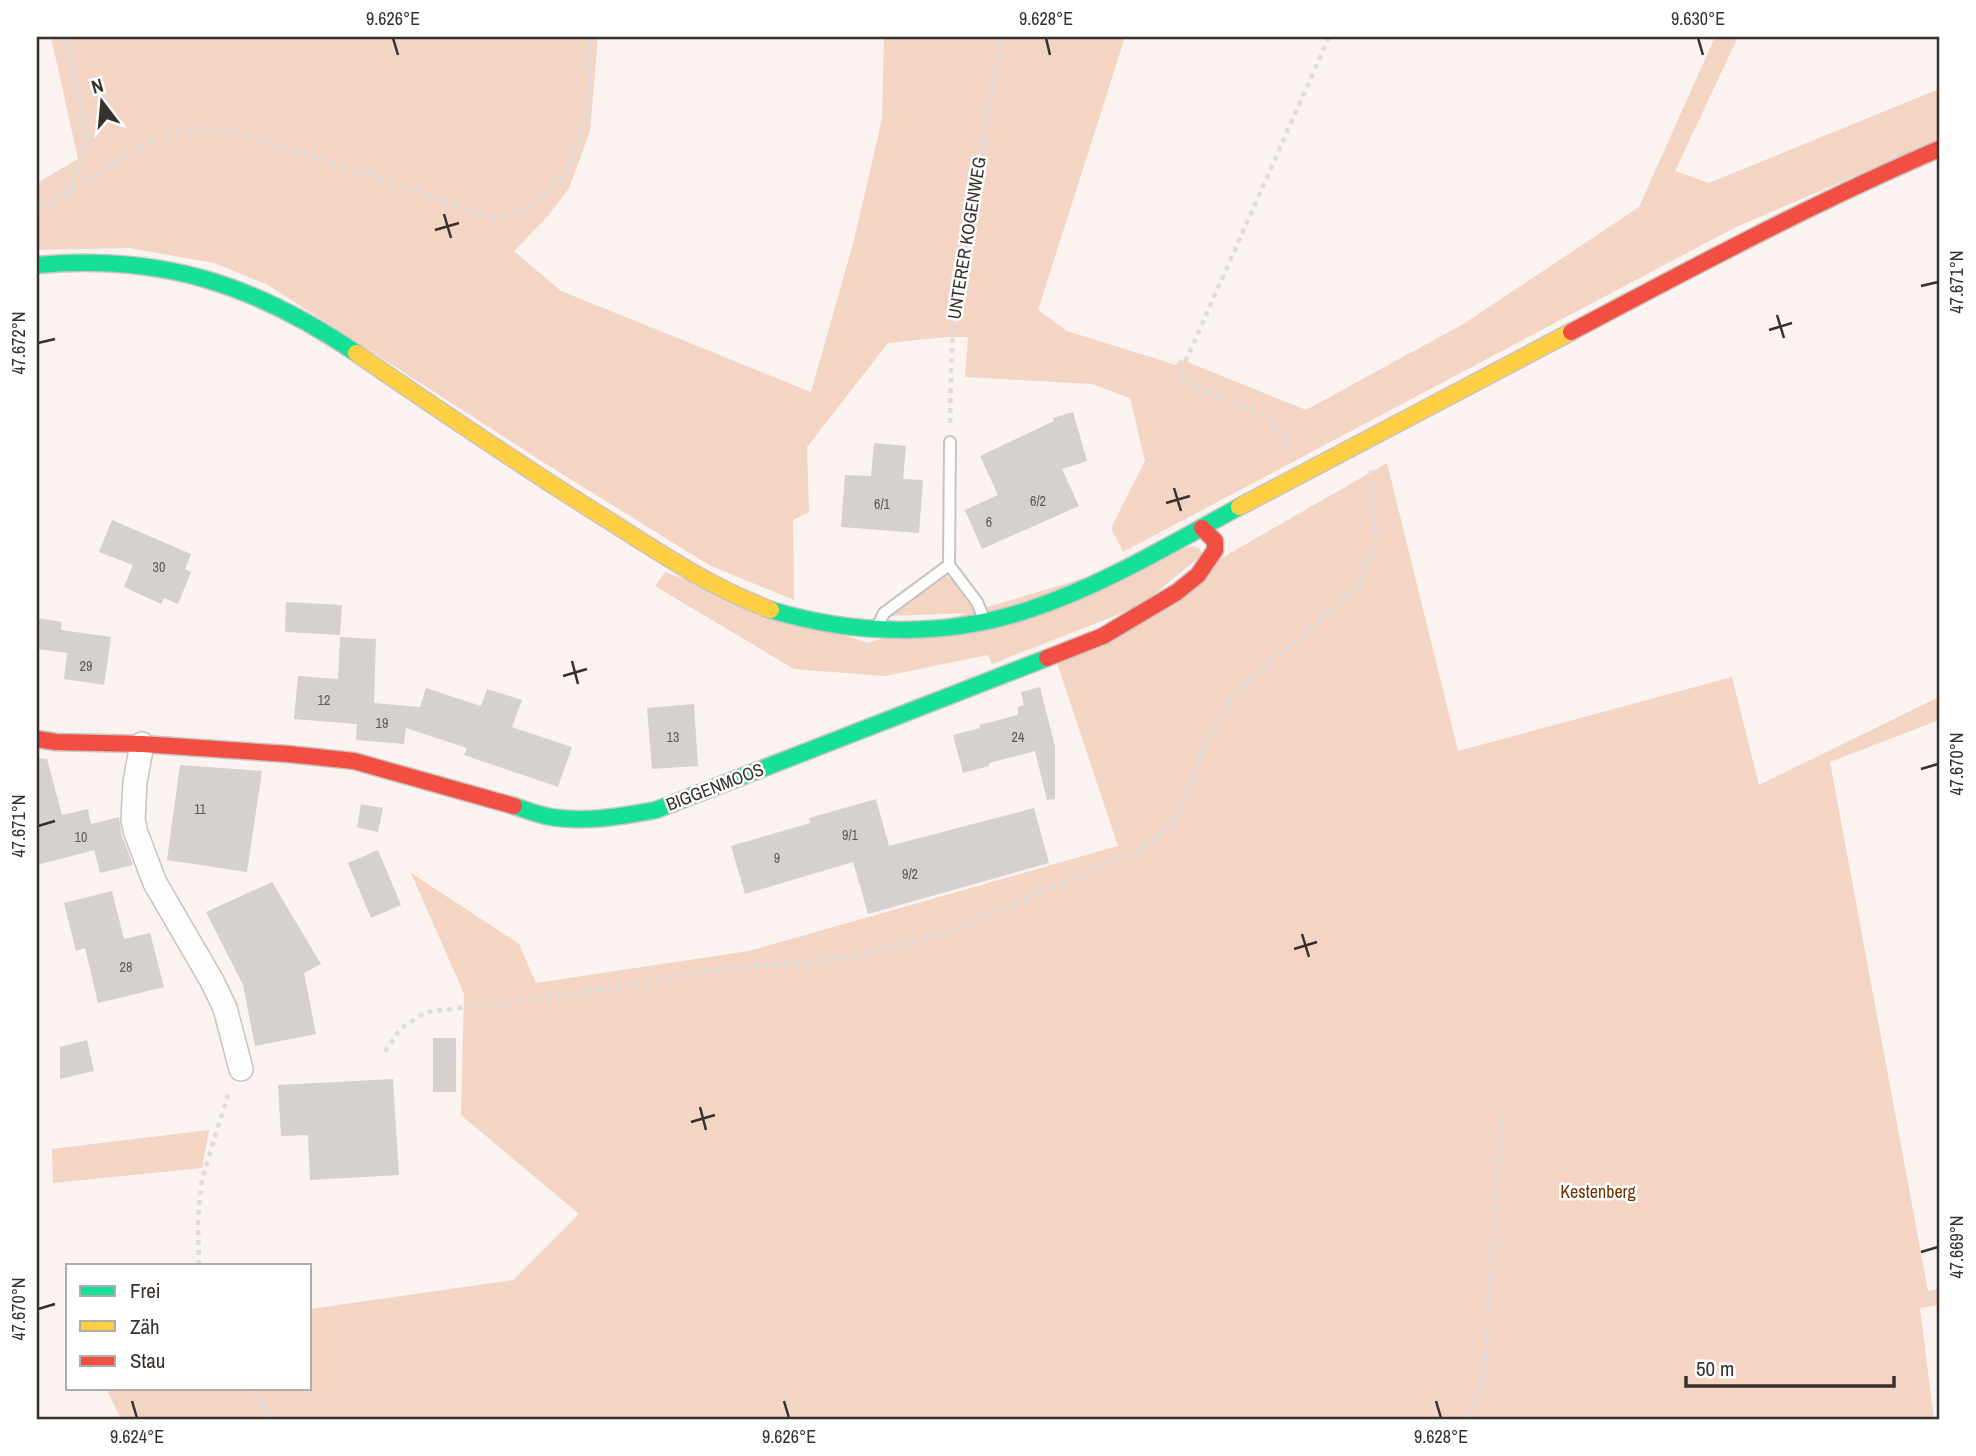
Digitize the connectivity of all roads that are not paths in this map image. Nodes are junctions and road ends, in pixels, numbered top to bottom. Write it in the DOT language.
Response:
graph roads {
  1 [pos="1939,149"];
  2 [pos="37,265"];
  3 [pos="950,442"];
  4 [pos="1202,528"];
  5 [pos="949,565"];
  6 [pos="985,622"];
  7 [pos="875,630"];
  8 [pos="37,739"];
  9 [pos="142,744"];
  10 [pos="241,1069"];
  1 -- 4 [label="main road"];
  2 -- 7 [label="main road"];
  3 -- 5 [label="lane"];
  4 -- 6 [label="main road"];
  4 -- 9 [label="main road, BIGGENMOOS"];
  5 -- 6 [label="lane"];
  5 -- 7 [label="lane"];
  6 -- 7 [label="main road"];
  8 -- 9 [label="main road, BIGGENMOOS"];
  9 -- 10 [label="street"];
}
